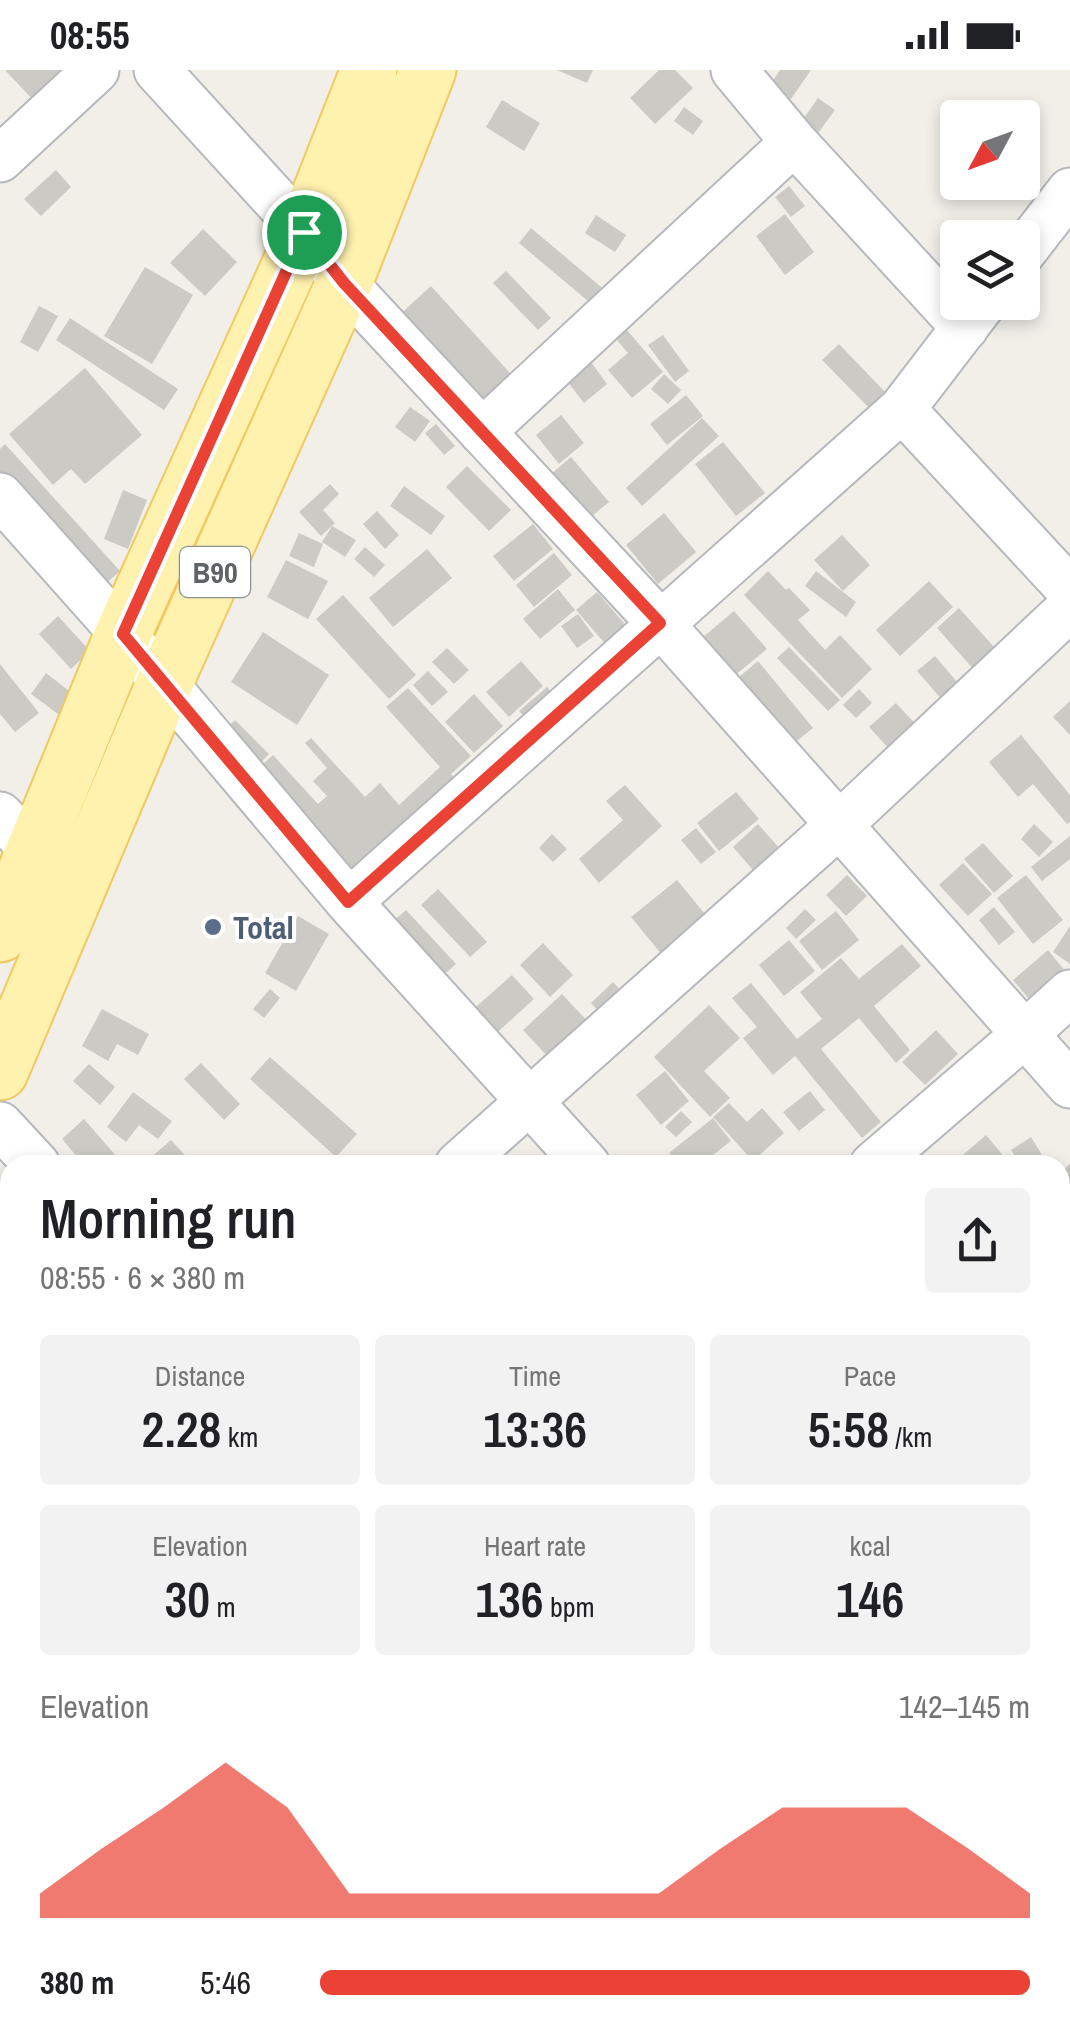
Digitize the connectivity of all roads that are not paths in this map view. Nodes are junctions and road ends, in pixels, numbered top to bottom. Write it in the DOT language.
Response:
graph roads {
  1 [pos="96,70"];
  2 [pos="157,70"];
  3 [pos="369,70"];
  4 [pos="428,70"];
  5 [pos="734,70"];
  6 [pos="794,142"];
  7 [pos="0,159"];
  8 [pos="1070,191"];
  9 [pos="1040,230"];
  10 [pos="304,232"];
  11 [pos="940,282"];
  12 [pos="344,283"];
  13 [pos="970,320"];
  14 [pos="902,409"];
  15 [pos="482,432"];
  16 [pos="0,496"];
  17 [pos="1070,590"];
  18 [pos="1070,608"];
  19 [pos="660,623"];
  20 [pos="123,634"];
  21 [pos="164,684"];
  22 [pos="839,824"];
  23 [pos="17,833"];
  24 [pos="348,902"];
  25 [pos="0,934"];
  26 [pos="1070,993"];
  27 [pos="1025,1034"];
  28 [pos="0,1072"];
  29 [pos="1070,1085"];
  30 [pos="529,1101"];
  31 [pos="0,1125"];
  32 [pos="27,1155"];
  33 [pos="469,1155"];
  34 [pos="577,1155"];
  35 [pos="885,1155"];
  1 -- 7 [label="street"];
  2 -- 10 [label="street"];
  3 -- 10 [label="main road, B90"];
  4 -- 12 [label="main road, B90"];
  5 -- 6 [label="street"];
  6 -- 11 [label="street"];
  6 -- 15 [label="street"];
  8 -- 9 [label="street"];
  10 -- 12 [label="street"];
  10 -- 20 [label="main road, B90"];
  12 -- 15 [label="street"];
  12 -- 21 [label="main road, B90"];
  13 -- 14 [label="street"];
  14 -- 17 [label="street"];
  14 -- 19 [label="street"];
  15 -- 19 [label="street"];
  16 -- 20 [label="street"];
  18 -- 22 [label="street"];
  19 -- 22 [label="street"];
  19 -- 24 [label="street"];
  20 -- 21 [label="street"];
  20 -- 23 [label="main road, B90"];
  21 -- 24 [label="street"];
  21 -- 28 [label="main road, B90"];
  22 -- 27 [label="street"];
  22 -- 30 [label="street"];
  23 -- 25 [label="main road, B90"];
  24 -- 30 [label="street"];
  26 -- 27 [label="street"];
  27 -- 29 [label="street"];
  27 -- 35 [label="street"];
  30 -- 33 [label="street"];
  30 -- 34 [label="street"];
  31 -- 32 [label="street"];
}
